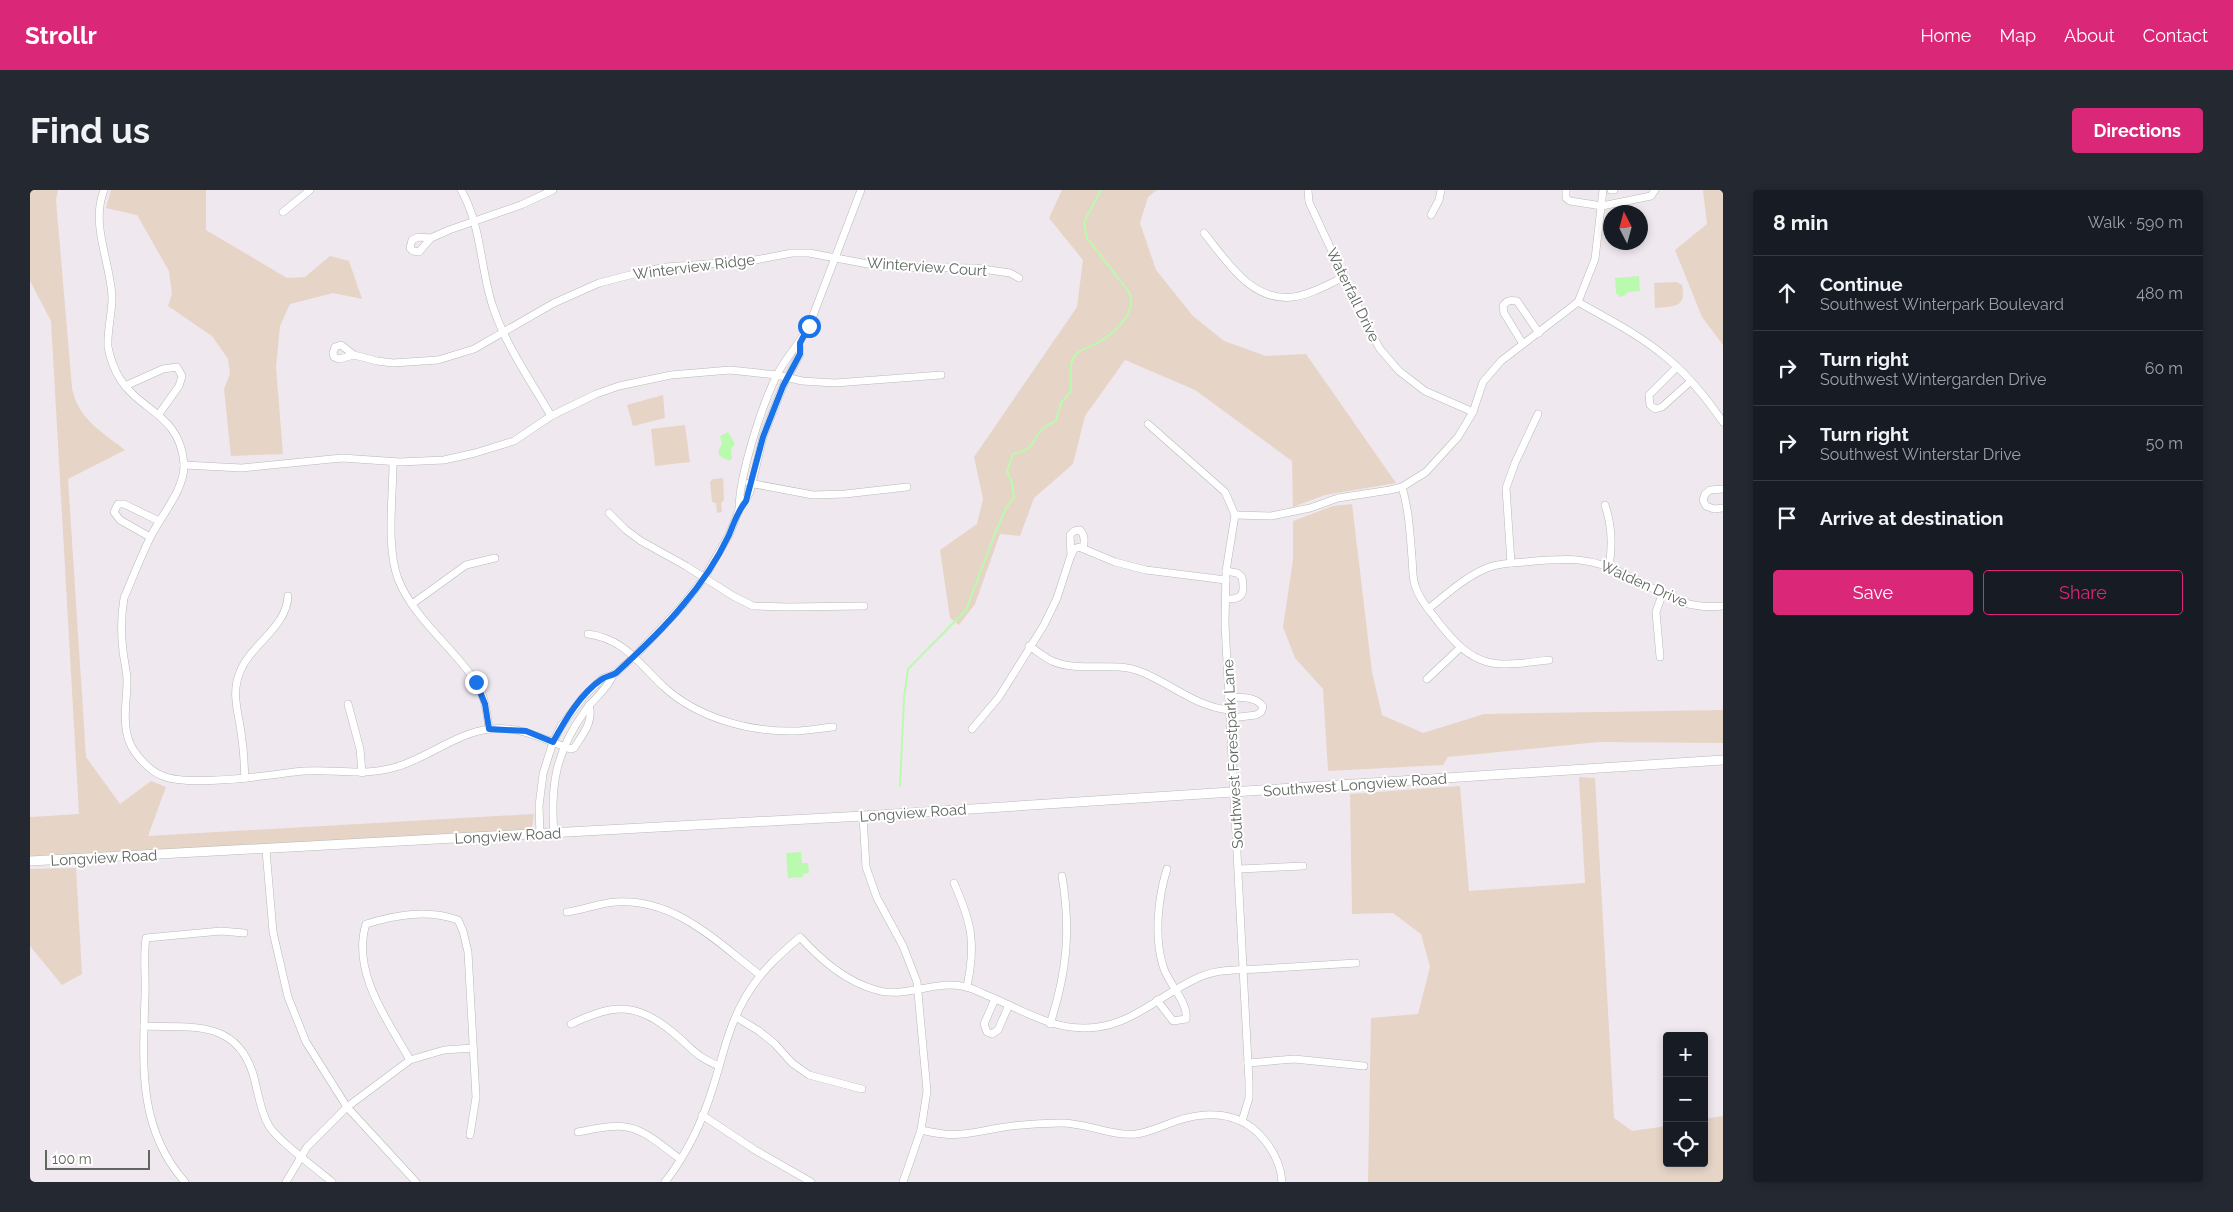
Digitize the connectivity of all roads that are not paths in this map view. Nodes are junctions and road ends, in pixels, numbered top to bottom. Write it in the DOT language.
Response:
graph roads {
  1 [pos="104,190"];
  2 [pos="310,190"];
  3 [pos="461,190"];
  4 [pos="553,190"];
  5 [pos="861,190"];
  6 [pos="1308,190"];
  7 [pos="1441,190"];
  8 [pos="1566,190"];
  9 [pos="1603,190"];
  10 [pos="1655,190"];
  11 [pos="1602,206"];
  12 [pos="283,212"];
  13 [pos="1431,216"];
  14 [pos="474,221"];
  15 [pos="1204,233"];
  16 [pos="431,238"];
  17 [pos="835,258"];
  18 [pos="1344,277"];
  19 [pos="1019,278"];
  20 [pos="1578,302"];
  21 [pos="504,332"];
  22 [pos="1539,333"];
  23 [pos="800,343"];
  24 [pos="1523,344"];
  25 [pos="354,355"];
  26 [pos="1677,367"];
  27 [pos="941,374"];
  28 [pos="777,375"];
  29 [pos="787,378"];
  30 [pos="1691,381"];
  31 [pos="125,386"];
  32 [pos="1473,412"];
  33 [pos="159,414"];
  34 [pos="1538,414"];
  35 [pos="551,416"];
  36 [pos="1723,422"];
  37 [pos="1148,424"];
  38 [pos="393,462"];
  39 [pos="184,465"];
  40 [pos="743,481"];
  41 [pos="752,483"];
  42 [pos="907,487"];
  43 [pos="1402,487"];
  44 [pos="1723,489"];
  45 [pos="1606,505"];
  46 [pos="1723,508"];
  47 [pos="739,510"];
  48 [pos="610,513"];
  49 [pos="1235,514"];
  50 [pos="159,521"];
  51 [pos="150,537"];
  52 [pos="1083,548"];
  53 [pos="1071,555"];
  54 [pos="495,558"];
  55 [pos="1511,563"];
  56 [pos="1609,566"];
  57 [pos="1226,571"];
  58 [pos="704,578"];
  59 [pos="1226,580"];
  60 [pos="1662,595"];
  61 [pos="288,596"];
  62 [pos="1225,599"];
  63 [pos="412,604"];
  64 [pos="864,606"];
  65 [pos="1723,606"];
  66 [pos="1428,609"];
  67 [pos="588,634"];
  68 [pos="1030,646"];
  69 [pos="1460,648"];
  70 [pos="634,657"];
  71 [pos="1660,657"];
  72 [pos="1548,660"];
  73 [pos="613,675"];
  74 [pos="1427,679"];
  75 [pos="1230,697"];
  76 [pos="348,704"];
  77 [pos="589,705"];
  78 [pos="1231,714"];
  79 [pos="833,727"];
  80 [pos="489,729"];
  81 [pos="972,729"];
  82 [pos="553,742"];
  83 [pos="563,747"];
  84 [pos="1723,760"];
  85 [pos="362,773"];
  86 [pos="245,778"];
  87 [pos="1235,793"];
  88 [pos="986,808"];
  89 [pos="863,816"];
  90 [pos="554,834"];
  91 [pos="540,835"];
  92 [pos="266,850"];
  93 [pos="30,861"];
  94 [pos="1303,866"];
  95 [pos="1168,869"];
  96 [pos="1239,869"];
  97 [pos="1062,876"];
  98 [pos="954,884"];
  99 [pos="567,912"];
  100 [pos="244,933"];
  101 [pos="1356,963"];
  102 [pos="1244,970"];
  103 [pos="760,975"];
  104 [pos="968,987"];
  105 [pos="918,988"];
  106 [pos="1175,990"];
  107 [pos="995,999"];
  108 [pos="1157,1000"];
  109 [pos="1009,1005"];
  110 [pos="736,1017"];
  111 [pos="571,1024"];
  112 [pos="1050,1024"];
  113 [pos="144,1026"];
  114 [pos="473,1048"];
  115 [pos="410,1060"];
  116 [pos="1248,1063"];
  117 [pos="719,1066"];
  118 [pos="1364,1066"];
  119 [pos="862,1089"];
  120 [pos="346,1107"];
  121 [pos="702,1115"];
  122 [pos="1242,1121"];
  123 [pos="922,1130"];
  124 [pos="578,1132"];
  125 [pos="470,1135"];
  126 [pos="302,1155"];
  127 [pos="680,1159"];
  128 [pos="185,1182"];
  129 [pos="286,1182"];
  130 [pos="332,1182"];
  131 [pos="416,1182"];
  132 [pos="665,1182"];
  133 [pos="811,1182"];
  134 [pos="903,1182"];
  135 [pos="1282,1182"];
  1 -- 31 [label="street"];
  2 -- 12 [label="street"];
  3 -- 14 [label="street"];
  4 -- 14 [label="street"];
  5 -- 17 [label="street"];
  6 -- 18 [label="street, Waterfall Drive"];
  7 -- 13 [label="street"];
  8 -- 11 [label="street"];
  9 -- 11 [label="street"];
  10 -- 11 [label="street"];
  11 -- 20 [label="street"];
  14 -- 16 [label="street"];
  14 -- 21 [label="street"];
  15 -- 18 [label="street"];
  17 -- 19 [label="street, Winterview Court"];
  17 -- 21 [label="street, Winterview Ridge"];
  17 -- 23 [label="street"];
  18 -- 32 [label="street, Waterfall Drive"];
  20 -- 22 [label="street"];
  20 -- 26 [label="street"];
  21 -- 25 [label="street, Winterview Ridge"];
  21 -- 35 [label="street"];
  22 -- 24 [label="street"];
  22 -- 24 [label="street"];
  23 -- 28 [label="street"];
  23 -- 29 [label="street"];
  24 -- 32 [label="street"];
  26 -- 30 [label="street"];
  26 -- 30 [label="street"];
  27 -- 29 [label="street"];
  28 -- 29 [label="street"];
  28 -- 35 [label="street"];
  28 -- 40 [label="street"];
  29 -- 41 [label="street"];
  30 -- 36 [label="street"];
  31 -- 33 [label="street"];
  31 -- 33 [label="street"];
  32 -- 43 [label="street"];
  33 -- 39 [label="street"];
  34 -- 55 [label="street"];
  35 -- 38 [label="street"];
  37 -- 49 [label="street"];
  38 -- 39 [label="street"];
  38 -- 63 [label="street"];
  39 -- 50 [label="street"];
  40 -- 41 [label="street"];
  40 -- 47 [label="street"];
  41 -- 42 [label="street"];
  41 -- 47 [label="street"];
  43 -- 49 [label="street"];
  43 -- 66 [label="street"];
  44 -- 46 [label="street"];
  45 -- 56 [label="street"];
  47 -- 58 [label="street"];
  48 -- 58 [label="street"];
  49 -- 57 [label="street, Southwest Forestpark Lane"];
  50 -- 51 [label="street"];
  50 -- 51 [label="street"];
  51 -- 86 [label="street"];
  52 -- 53 [label="street"];
  52 -- 53 [label="street"];
  52 -- 59 [label="street"];
  53 -- 68 [label="street"];
  54 -- 63 [label="street"];
  55 -- 56 [label="street, Walden Drive"];
  55 -- 66 [label="street, Walden Drive"];
  56 -- 60 [label="street, Walden Drive"];
  57 -- 59 [label="street, Southwest Forestpark Lane"];
  57 -- 62 [label="street"];
  58 -- 64 [label="street"];
  58 -- 70 [label="street"];
  59 -- 62 [label="street, Southwest Forestpark Lane"];
  60 -- 65 [label="street, Walden Drive"];
  60 -- 71 [label="street"];
  61 -- 86 [label="street"];
  62 -- 75 [label="street, Southwest Forestpark Lane"];
  63 -- 80 [label="street"];
  66 -- 69 [label="street"];
  67 -- 70 [label="street"];
  68 -- 78 [label="street"];
  68 -- 81 [label="street"];
  69 -- 72 [label="street"];
  69 -- 74 [label="street"];
  70 -- 73 [label="street"];
  70 -- 79 [label="street"];
  73 -- 77 [label="street"];
  73 -- 82 [label="street"];
  75 -- 78 [label="street, Southwest Forestpark Lane"];
  75 -- 78 [label="street"];
  76 -- 85 [label="street"];
  77 -- 83 [label="street"];
  77 -- 83 [label="street"];
  78 -- 87 [label="street, Southwest Forestpark Lane"];
  80 -- 82 [label="street"];
  80 -- 85 [label="street"];
  82 -- 83 [label="street"];
  82 -- 91 [label="street"];
  83 -- 90 [label="street"];
  84 -- 87 [label="street, Southwest Longview Road"];
  85 -- 86 [label="street"];
  87 -- 88 [label="street, Southwest Longview Road"];
  87 -- 96 [label="street, Southwest Forestpark Lane"];
  88 -- 89 [label="street, Longview Road"];
  89 -- 90 [label="street, Longview Road"];
  89 -- 105 [label="street"];
  90 -- 91 [label="street, Longview Road"];
  91 -- 92 [label="street, Longview Road"];
  92 -- 93 [label="street, Longview Road"];
  92 -- 120 [label="street"];
  94 -- 96 [label="street"];
  95 -- 106 [label="street"];
  96 -- 102 [label="street, Southwest Forestpark Lane"];
  97 -- 112 [label="street"];
  98 -- 104 [label="street"];
  99 -- 103 [label="street"];
  100 -- 113 [label="street"];
  101 -- 102 [label="street"];
  102 -- 106 [label="street"];
  102 -- 116 [label="street, Southwest Forestpark Lane"];
  103 -- 105 [label="street"];
  103 -- 110 [label="street"];
  104 -- 105 [label="street"];
  104 -- 107 [label="street"];
  105 -- 123 [label="street"];
  106 -- 108 [label="street"];
  106 -- 108 [label="street"];
  107 -- 109 [label="street"];
  107 -- 109 [label="street"];
  108 -- 112 [label="street"];
  109 -- 112 [label="street"];
  110 -- 117 [label="street"];
  110 -- 119 [label="street"];
  111 -- 117 [label="street"];
  113 -- 126 [label="street"];
  113 -- 128 [label="street"];
  114 -- 115 [label="street"];
  114 -- 115 [label="street"];
  114 -- 125 [label="street"];
  115 -- 120 [label="street"];
  116 -- 118 [label="street"];
  116 -- 122 [label="street, Southwest Forestpark Lane"];
  117 -- 121 [label="street"];
  120 -- 126 [label="street"];
  120 -- 131 [label="street"];
  121 -- 127 [label="street"];
  121 -- 133 [label="street"];
  122 -- 123 [label="street"];
  122 -- 135 [label="street"];
  123 -- 134 [label="street"];
  124 -- 127 [label="street"];
  126 -- 129 [label="street"];
  126 -- 130 [label="street"];
  127 -- 132 [label="street"];
}
